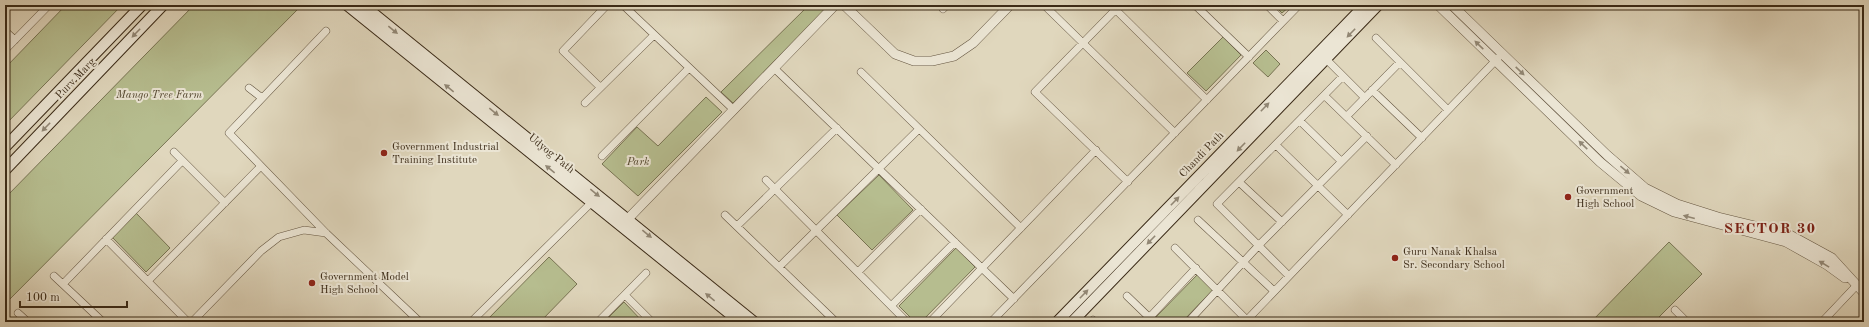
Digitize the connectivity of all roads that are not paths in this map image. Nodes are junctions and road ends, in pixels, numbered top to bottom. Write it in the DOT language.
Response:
graph roads {
  1 [pos="49,5"];
  2 [pos="142,5"];
  3 [pos="163,5"];
  4 [pos="347,5"];
  5 [pos="363,5"];
  6 [pos="607,5"];
  7 [pos="623,5"];
  8 [pos="835,5"];
  9 [pos="844,5"];
  10 [pos="1010,5"];
  11 [pos="1044,5"];
  12 [pos="1195,5"];
  13 [pos="1266,5"];
  14 [pos="1299,5"];
  15 [pos="1365,5"];
  16 [pos="1438,5"];
  17 [pos="1452,5"];
  18 [pos="1378,6"];
  19 [pos="1118,7"];
  20 [pos="1283,21"];
  21 [pos="5,31"];
  22 [pos="326,31"];
  23 [pos="654,35"];
  24 [pos="1376,38"];
  25 [pos="15,40"];
  26 [pos="1083,43"];
  27 [pos="5,50"];
  28 [pos="1502,54"];
  29 [pos="1249,57"];
  30 [pos="1326,59"];
  31 [pos="1495,61"];
  32 [pos="1400,62"];
  33 [pos="689,68"];
  34 [pos="774,68"];
  35 [pos="861,72"];
  36 [pos="1343,76"];
  37 [pos="249,88"];
  38 [pos="600,88"];
  39 [pos="1372,90"];
  40 [pos="1325,96"];
  41 [pos="262,98"];
  42 [pos="1365,98"];
  43 [pos="1207,100"];
  44 [pos="585,103"];
  45 [pos="734,110"];
  46 [pos="1448,110"];
  47 [pos="1346,116"];
  48 [pos="1300,121"];
  49 [pos="837,128"];
  50 [pos="919,129"];
  51 [pos="1175,133"];
  52 [pos="1367,136"];
  53 [pos="1422,138"];
  54 [pos="1276,146"];
  55 [pos="5,147"];
  56 [pos="1096,150"];
  57 [pos="174,152"];
  58 [pos="602,156"];
  59 [pos="182,161"];
  60 [pos="1341,161"];
  61 [pos="1396,165"];
  62 [pos="261,166"];
  63 [pos="879,168"];
  64 [pos="5,170"];
  65 [pos="766,180"];
  66 [pos="1128,182"];
  67 [pos="1239,182"];
  68 [pos="1318,185"];
  69 [pos="775,189"];
  70 [pos="592,202"];
  71 [pos="225,203"];
  72 [pos="921,209"];
  73 [pos="725,215"];
  74 [pos="1348,215"];
  75 [pos="1198,220"];
  76 [pos="1282,222"];
  77 [pos="625,223"];
  78 [pos="737,226"];
  79 [pos="1021,228"];
  80 [pos="816,230"];
  81 [pos="326,234"];
  82 [pos="106,239"];
  83 [pos="955,242"];
  84 [pos="1259,245"];
  85 [pos="1175,248"];
  86 [pos="1243,262"];
  87 [pos="779,267"];
  88 [pos="982,268"];
  89 [pos="1196,268"];
  90 [pos="858,272"];
  91 [pos="646,273"];
  92 [pos="54,276"];
  93 [pos="1290,276"];
  94 [pos="148,281"];
  95 [pos="63,284"];
  96 [pos="1856,286"];
  97 [pos="1218,290"];
  98 [pos="1274,291"];
  99 [pos="1864,293"];
  100 [pos="625,295"];
  101 [pos="1127,296"];
  102 [pos="1014,299"];
  103 [pos="891,306"];
  104 [pos="1675,310"];
  105 [pos="18,313"];
  106 [pos="1152,320"];
  107 [pos="1246,321"];
  108 [pos="26,322"];
  109 [pos="103,322"];
  110 [pos="188,322"];
  111 [pos="192,322"];
  112 [pos="420,322"];
  113 [pos="471,322"];
  114 [pos="598,322"];
  115 [pos="652,322"];
  116 [pos="740,322"];
  117 [pos="754,322"];
  118 [pos="836,322"];
  119 [pos="907,322"];
  120 [pos="930,322"];
  121 [pos="991,322"];
  122 [pos="1057,322"];
  123 [pos="1072,322"];
  124 [pos="1188,322"];
  125 [pos="1687,322"];
  126 [pos="1822,322"];
  1 -- 25 [label="street"];
  2 -- 55 [label="main road, Purv Marg"];
  3 -- 64 [label="main road, Purv Marg, one-way"];
  70 -- 4 [label="main road, Udyog Path, one-way"];
  5 -- 77 [label="main road, Udyog Path, one-way"];
  6 -- 38 [label="street"];
  7 -- 23 [label="street"];
  8 -- 34 [label="street"];
  9 -- 10 [label="street"];
  11 -- 26 [label="street"];
  12 -- 29 [label="street"];
  13 -- 20 [label="street"];
  14 -- 20 [label="street"];
  122 -- 15 [label="main road, Chandi Path, one-way"];
  31 -- 16 [label="street, one-way"];
  17 -- 28 [label="street"];
  18 -- 30 [label="main road, Chandi Path, one-way"];
  19 -- 26 [label="street"];
  19 -- 43 [label="street"];
  20 -- 29 [label="street"];
  21 -- 25 [label="street"];
  22 -- 41 [label="street"];
  23 -- 33 [label="street"];
  23 -- 38 [label="street"];
  24 -- 32 [label="street"];
  25 -- 27 [label="street"];
  26 -- 51 [label="street"];
  26 -- 56 [label="street"];
  28 -- 31 [label="street"];
  28 -- 96 [label="street, one-way"];
  29 -- 43 [label="street"];
  30 -- 36 [label="street"];
  30 -- 123 [label="main road, Chandi Path, one-way"];
  31 -- 46 [label="street"];
  96 -- 31 [label="street, one-way"];
  32 -- 39 [label="street"];
  32 -- 46 [label="street"];
  33 -- 45 [label="street"];
  33 -- 58 [label="street"];
  34 -- 45 [label="street"];
  34 -- 49 [label="street"];
  35 -- 50 [label="street"];
  36 -- 40 [label="street"];
  36 -- 42 [label="street"];
  37 -- 41 [label="street"];
  38 -- 44 [label="street"];
  39 -- 42 [label="street"];
  39 -- 53 [label="street"];
  40 -- 47 [label="street"];
  40 -- 48 [label="street"];
  41 -- 62 [label="street"];
  42 -- 47 [label="street"];
  43 -- 51 [label="street"];
  45 -- 77 [label="street"];
  46 -- 53 [label="street"];
  47 -- 52 [label="street"];
  48 -- 54 [label="street"];
  48 -- 60 [label="street"];
  49 -- 63 [label="street"];
  49 -- 69 [label="street"];
  50 -- 63 [label="street"];
  50 -- 79 [label="street"];
  51 -- 66 [label="street"];
  52 -- 60 [label="street"];
  52 -- 61 [label="street"];
  53 -- 61 [label="street"];
  54 -- 67 [label="street"];
  54 -- 68 [label="street"];
  56 -- 66 [label="street"];
  56 -- 79 [label="street"];
  57 -- 59 [label="street"];
  59 -- 71 [label="street"];
  59 -- 82 [label="street"];
  60 -- 68 [label="street"];
  61 -- 74 [label="street"];
  62 -- 71 [label="street"];
  62 -- 81 [label="street"];
  63 -- 72 [label="street"];
  63 -- 80 [label="street"];
  65 -- 69 [label="street"];
  66 -- 102 [label="street"];
  67 -- 76 [label="street"];
  67 -- 84 [label="street"];
  68 -- 74 [label="street"];
  68 -- 76 [label="street"];
  69 -- 78 [label="street"];
  69 -- 80 [label="street"];
  70 -- 77 [label="main road, Udyog Path"];
  70 -- 113 [label="street"];
  71 -- 94 [label="street"];
  72 -- 83 [label="street"];
  72 -- 90 [label="street"];
  73 -- 78 [label="street"];
  74 -- 93 [label="street"];
  75 -- 86 [label="street"];
  76 -- 84 [label="street"];
  116 -- 77 [label="main road, Udyog Path, one-way"];
  77 -- 117 [label="main road, Udyog Path, one-way"];
  78 -- 87 [label="street"];
  79 -- 88 [label="street"];
  80 -- 87 [label="street"];
  80 -- 90 [label="street"];
  81 -- 111 [label="street"];
  81 -- 112 [label="street"];
  82 -- 94 [label="street"];
  82 -- 95 [label="street"];
  83 -- 88 [label="street"];
  83 -- 103 [label="street"];
  84 -- 86 [label="street"];
  84 -- 93 [label="street"];
  85 -- 89 [label="street"];
  86 -- 97 [label="street"];
  86 -- 98 [label="street"];
  87 -- 118 [label="street"];
  88 -- 102 [label="street"];
  88 -- 120 [label="street"];
  89 -- 97 [label="street"];
  89 -- 106 [label="street"];
  90 -- 103 [label="street"];
  91 -- 100 [label="street"];
  92 -- 95 [label="street"];
  93 -- 98 [label="street"];
  94 -- 110 [label="street"];
  95 -- 109 [label="street"];
  96 -- 99 [label="street"];
  96 -- 126 [label="street"];
  97 -- 107 [label="street"];
  97 -- 124 [label="street"];
  98 -- 107 [label="street"];
  100 -- 114 [label="street"];
  100 -- 115 [label="street"];
  101 -- 106 [label="street"];
  102 -- 121 [label="street"];
  103 -- 119 [label="street"];
  104 -- 125 [label="street"];
  105 -- 108 [label="street"];
}
